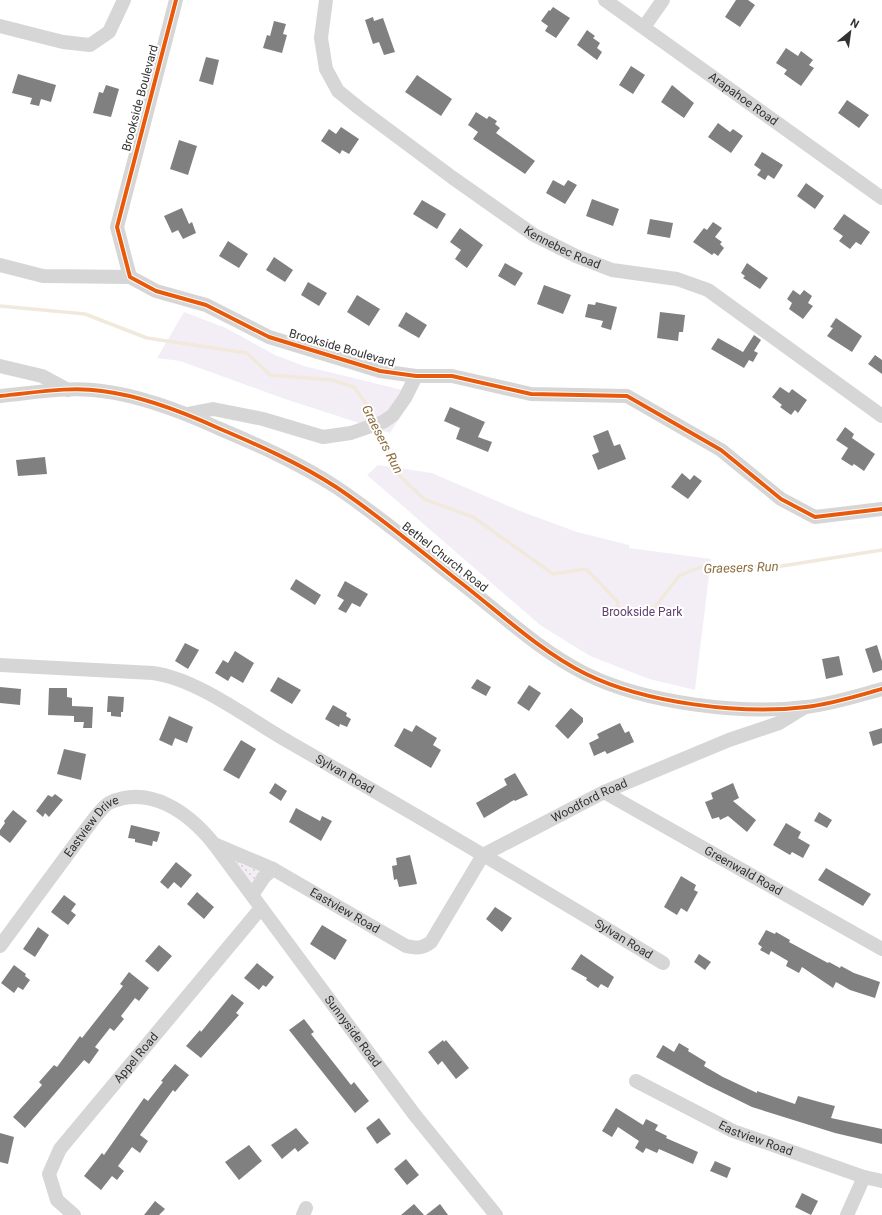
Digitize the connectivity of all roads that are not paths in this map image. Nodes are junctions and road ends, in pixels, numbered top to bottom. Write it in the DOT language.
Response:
graph roads {
  1 [pos="124,0"];
  2 [pos="176,0"];
  3 [pos="326,0"];
  4 [pos="605,0"];
  5 [pos="663,0"];
  6 [pos="0,26"];
  7 [pos="644,27"];
  8 [pos="882,198"];
  9 [pos="0,265"];
  10 [pos="130,277"];
  11 [pos="0,366"];
  12 [pos="416,376"];
  13 [pos="68,390"];
  14 [pos="0,396"];
  15 [pos="187,414"];
  16 [pos="882,416"];
  17 [pos="882,509"];
  18 [pos="0,665"];
  19 [pos="882,689"];
  20 [pos="805,707"];
  21 [pos="604,792"];
  22 [pos="214,844"];
  23 [pos="482,855"];
  24 [pos="273,869"];
  25 [pos="252,895"];
  26 [pos="261,908"];
  27 [pos="0,946"];
  28 [pos="882,949"];
  29 [pos="663,963"];
  30 [pos="636,1081"];
  31 [pos="864,1177"];
  32 [pos="882,1181"];
  33 [pos="74,1215"];
  34 [pos="496,1215"];
  35 [pos="848,1215"];
  1 -- 6 [label="street"];
  2 -- 10 [label="street, Brookside Boulevard"];
  3 -- 16 [label="street, Kennebec Road"];
  4 -- 7 [label="street, Arapahoe Road"];
  5 -- 7 [label="street"];
  7 -- 8 [label="street, Arapahoe Road"];
  9 -- 10 [label="street"];
  10 -- 12 [label="street, Brookside Boulevard"];
  11 -- 13 [label="street"];
  12 -- 15 [label="street"];
  12 -- 17 [label="street, Brookside Boulevard"];
  13 -- 14 [label="street, Bethel Church Road"];
  13 -- 15 [label="street, Bethel Church Road"];
  15 -- 20 [label="street, Bethel Church Road"];
  18 -- 23 [label="street, Sylvan Road"];
  19 -- 20 [label="street, Bethel Church Road"];
  20 -- 21 [label="street, Woodford Road"];
  21 -- 23 [label="street, Woodford Road"];
  21 -- 28 [label="street, Greenwald Road"];
  22 -- 24 [label="street, Eastview Road"];
  22 -- 25 [label="street, Sunnyside Road"];
  22 -- 27 [label="street, Eastview Drive"];
  23 -- 24 [label="street, Eastview Road"];
  23 -- 29 [label="street, Sylvan Road"];
  24 -- 25 [label="street"];
  25 -- 26 [label="street, Sunnyside Road"];
  26 -- 33 [label="street, Appel Road"];
  26 -- 34 [label="street, Sunnyside Road"];
  30 -- 31 [label="street, Eastview Road"];
  31 -- 32 [label="street, Eastview Road"];
  31 -- 35 [label="street"];
}
